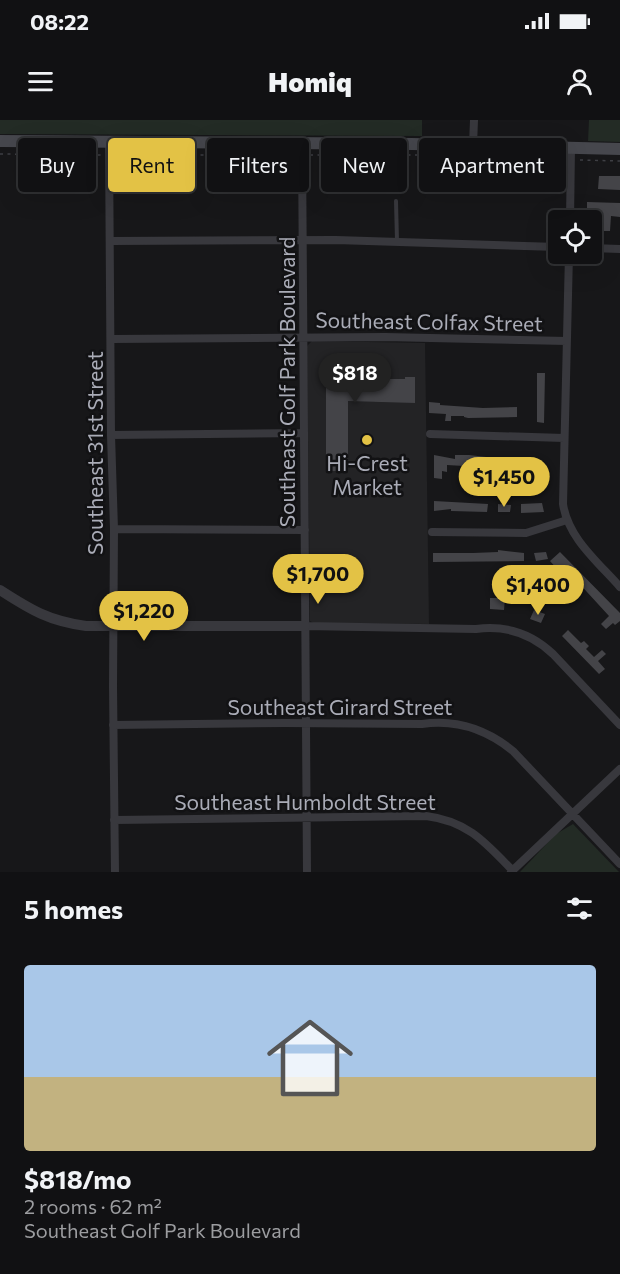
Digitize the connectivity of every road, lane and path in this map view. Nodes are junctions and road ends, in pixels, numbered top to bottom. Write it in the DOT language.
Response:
graph roads {
  1 [pos="474,120"];
  2 [pos="473,138"];
  3 [pos="0,141"];
  4 [pos="108,142"];
  5 [pos="309,143"];
  6 [pos="419,144"];
  7 [pos="566,148"];
  8 [pos="571,148"];
  9 [pos="620,149"];
  10 [pos="110,192"];
  11 [pos="303,192"];
  12 [pos="396,201"];
  13 [pos="570,210"];
  14 [pos="303,240"];
  15 [pos="111,241"];
  16 [pos="397,242"];
  17 [pos="548,247"];
  18 [pos="602,248"];
  19 [pos="620,249"];
  20 [pos="569,264"];
  21 [pos="304,337"];
  22 [pos="112,339"];
  23 [pos="567,341"];
  24 [pos="304,433"];
  25 [pos="430,434"];
  26 [pos="111,435"];
  27 [pos="564,438"];
  28 [pos="567,520"];
  29 [pos="114,529"];
  30 [pos="305,530"];
  31 [pos="432,532"];
  32 [pos="620,587"];
  33 [pos="0,590"];
  34 [pos="305,626"];
  35 [pos="113,627"];
  36 [pos="307,723"];
  37 [pos="113,725"];
  38 [pos="620,725"];
  39 [pos="620,769"];
  40 [pos="573,814"];
  41 [pos="307,818"];
  42 [pos="114,820"];
  43 [pos="620,864"];
  44 [pos="512,871"];
  45 [pos="115,872"];
  46 [pos="307,872"];
  1 -- 2 [label="street"];
  3 -- 4 [label="main road"];
  5 -- 6 [label="main road"];
  7 -- 8 [label="main road"];
  8 -- 9 [label="main road"];
  8 -- 13 [label="street"];
  10 -- 15 [label="street, Southeast 31st Street"];
  11 -- 14 [label="street, Southeast Golf Park Boulevard"];
  12 -- 16 [label="lane"];
  14 -- 15 [label="street"];
  14 -- 16 [label="street"];
  14 -- 21 [label="street, Southeast Golf Park Boulevard"];
  15 -- 22 [label="street, Southeast 31st Street"];
  16 -- 17 [label="street"];
  18 -- 19 [label="street"];
  20 -- 23 [label="street"];
  21 -- 22 [label="street, Southeast Colfax Street"];
  21 -- 23 [label="street, Southeast Colfax Street"];
  21 -- 24 [label="street, Southeast Golf Park Boulevard"];
  22 -- 26 [label="street, Southeast 31st Street"];
  23 -- 27 [label="street"];
  24 -- 26 [label="street"];
  24 -- 30 [label="street, Southeast Golf Park Boulevard"];
  25 -- 27 [label="street"];
  26 -- 29 [label="street, Southeast 31st Street"];
  27 -- 28 [label="street"];
  28 -- 31 [label="street"];
  28 -- 32 [label="street"];
  29 -- 30 [label="street"];
  29 -- 35 [label="street, Southeast 31st Street"];
  30 -- 34 [label="street, Southeast Golf Park Boulevard"];
  33 -- 35 [label="street"];
  34 -- 35 [label="street"];
  34 -- 36 [label="street, Southeast Golf Park Boulevard"];
  34 -- 38 [label="street"];
  35 -- 37 [label="street, Southeast 31st Street"];
  36 -- 37 [label="street, Southeast Girard Street"];
  36 -- 40 [label="street, Southeast Girard Street"];
  36 -- 41 [label="street, Southeast Golf Park Boulevard"];
  37 -- 42 [label="street, Southeast 31st Street"];
  39 -- 40 [label="street"];
  40 -- 43 [label="street, Southeast Girard Street"];
  40 -- 44 [label="street"];
  41 -- 42 [label="street, Southeast Humboldt Street"];
  41 -- 44 [label="street, Southeast Humboldt Street"];
  41 -- 46 [label="street, Southeast Golf Park Boulevard"];
  42 -- 45 [label="street, Southeast 31st Street"];
}
